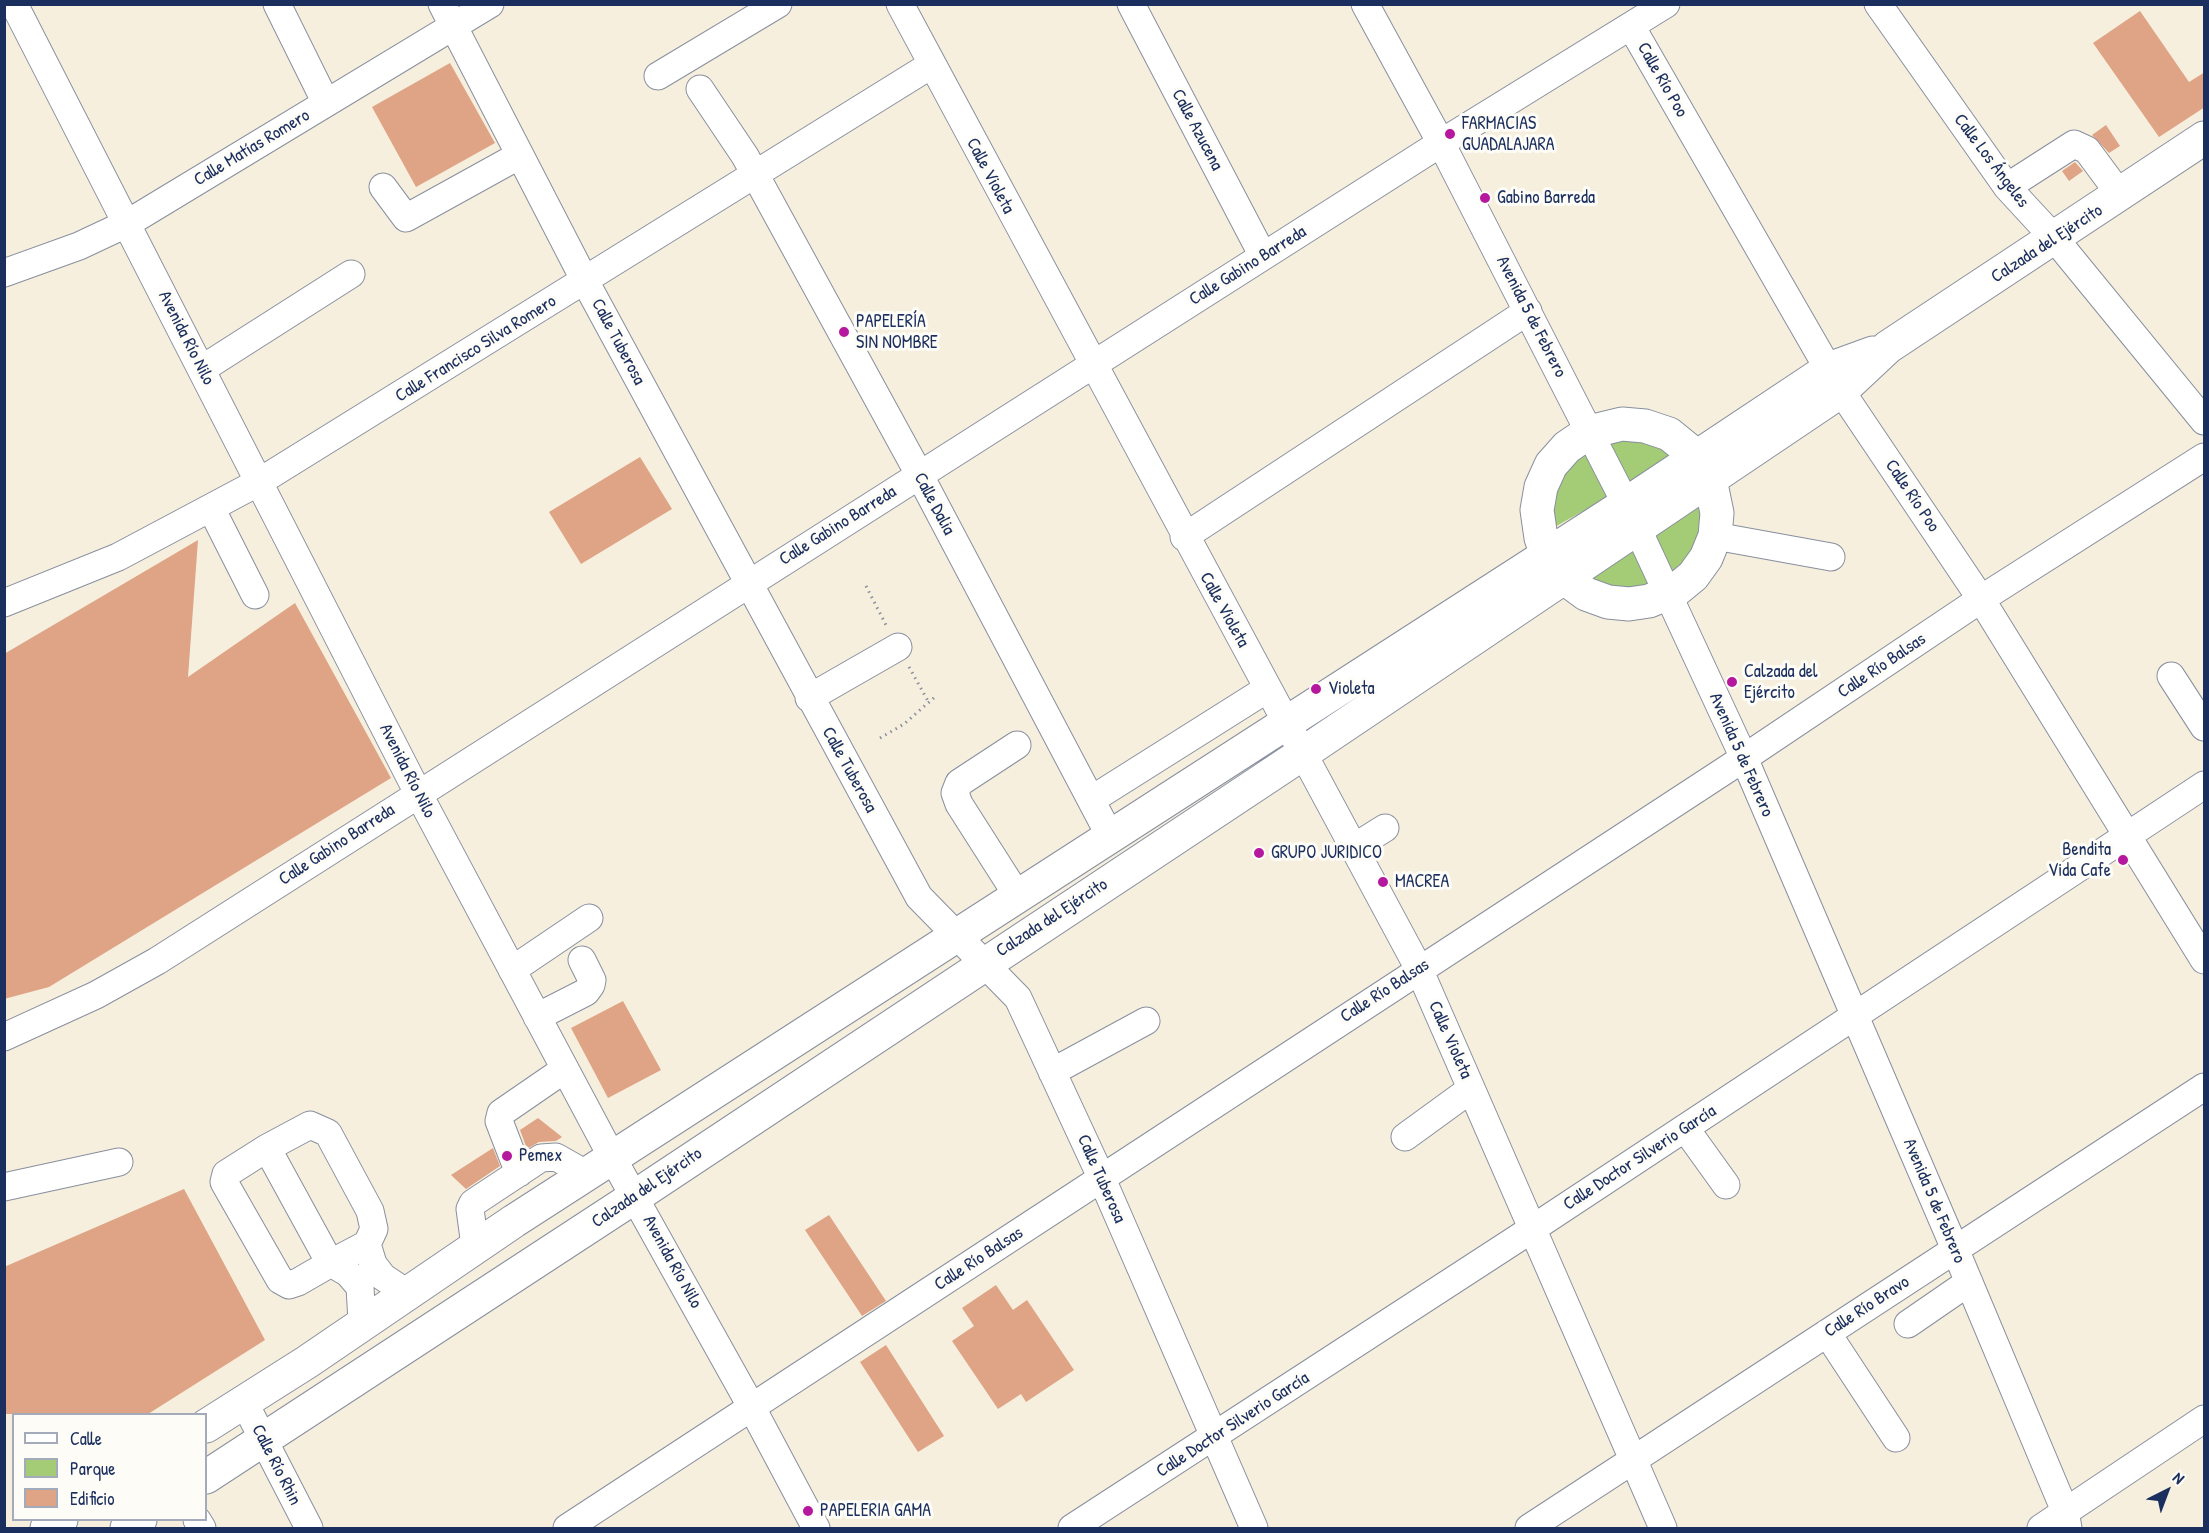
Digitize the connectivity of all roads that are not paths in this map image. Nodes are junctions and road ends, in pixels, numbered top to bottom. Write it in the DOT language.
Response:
graph roads {
  1 [pos="14,4"];
  2 [pos="278,4"];
  3 [pos="490,4"];
  4 [pos="778,4"];
  5 [pos="900,4"];
  6 [pos="1131,4"];
  7 [pos="1365,4"];
  8 [pos="1666,4"];
  9 [pos="1878,4"];
  10 [pos="448,16"];
  11 [pos="1631,26"];
  12 [pos="931,65"];
  13 [pos="658,76"];
  14 [pos="700,89"];
  15 [pos="326,103"];
  16 [pos="2205,138"];
  17 [pos="1441,143"];
  18 [pos="520,155"];
  19 [pos="754,174"];
  20 [pos="384,187"];
  21 [pos="2007,187"];
  22 [pos="2121,196"];
  23 [pos="128,223"];
  24 [pos="2055,239"];
  25 [pos="1263,256"];
  26 [pos="4,273"];
  27 [pos="351,274"];
  28 [pos="585,281"];
  29 [pos="1528,311"];
  30 [pos="1091,365"];
  31 [pos="202,369"];
  32 [pos="1835,380"];
  33 [pos="2205,421"];
  34 [pos="1589,432"];
  35 [pos="2205,457"];
  36 [pos="1703,468"];
  37 [pos="919,474"];
  38 [pos="259,482"];
  39 [pos="211,508"];
  40 [pos="1631,516"];
  41 [pos="1715,536"];
  42 [pos="1184,537"];
  43 [pos="1832,557"];
  44 [pos="1555,566"];
  45 [pos="748,583"];
  46 [pos="1668,594"];
  47 [pos="255,595"];
  48 [pos="1981,599"];
  49 [pos="4,603"];
  50 [pos="898,647"];
  51 [pos="2171,676"];
  52 [pos="1267,689"];
  53 [pos="809,698"];
  54 [pos="1230,711"];
  55 [pos="1285,722"];
  56 [pos="2205,727"];
  57 [pos="1251,744"];
  58 [pos="1017,745"];
  59 [pos="1302,754"];
  60 [pos="1744,758"];
  61 [pos="1114,785"];
  62 [pos="2205,785"];
  63 [pos="418,793"];
  64 [pos="1091,800"];
  65 [pos="1123,827"];
  66 [pos="1385,828"];
  67 [pos="2126,835"];
  68 [pos="1353,848"];
  69 [pos="1017,895"];
  70 [pos="589,918"];
  71 [pos="954,935"];
  72 [pos="582,960"];
  73 [pos="2205,960"];
  74 [pos="984,962"];
  75 [pos="1419,969"];
  76 [pos="512,970"];
  77 [pos="1855,1016"];
  78 [pos="537,1017"];
  79 [pos="1146,1021"];
  80 [pos="4,1037"];
  81 [pos="565,1069"];
  82 [pos="1052,1072"];
  83 [pos="2205,1087"];
  84 [pos="1471,1089"];
  85 [pos="1685,1128"];
  86 [pos="1405,1137"];
  87 [pos="267,1148"];
  88 [pos="119,1162"];
  89 [pos="599,1166"];
  90 [pos="519,1173"];
  91 [pos="1102,1179"];
  92 [pos="1726,1185"];
  93 [pos="4,1187"];
  94 [pos="636,1196"];
  95 [pos="1532,1229"];
  96 [pos="367,1244"];
  97 [pos="475,1246"];
  98 [pos="1955,1249"];
  99 [pos="331,1263"];
  100 [pos="1969,1282"];
  101 [pos="407,1293"];
  102 [pos="362,1322"];
  103 [pos="1908,1324"];
  104 [pos="1827,1333"];
  105 [pos="244,1402"];
  106 [pos="751,1406"];
  107 [pos="2205,1419"];
  108 [pos="207,1425"];
  109 [pos="1214,1438"];
  110 [pos="1896,1438"];
  111 [pos="263,1439"];
  112 [pos="1633,1462"];
  113 [pos="207,1476"];
  114 [pos="2066,1520"];
  115 [pos="309,1528"];
  116 [pos="567,1528"];
  117 [pos="816,1528"];
  118 [pos="1072,1528"];
  119 [pos="1254,1528"];
  120 [pos="1529,1528"];
  121 [pos="1663,1528"];
  122 [pos="2041,1528"];
  1 -- 23 [label="street, Avenida Río Nilo"];
  2 -- 15 [label="street"];
  3 -- 10 [label="street, Calle Matías Romero"];
  4 -- 13 [label="street"];
  5 -- 12 [label="street, Calle Violeta"];
  6 -- 25 [label="street, Calle Azucena"];
  7 -- 17 [label="street, Avenida 5 de Febrero"];
  8 -- 11 [label="street, Calle Gabino Barreda"];
  9 -- 21 [label="street, Calle Los Ángeles"];
  10 -- 15 [label="street, Calle Matías Romero"];
  10 -- 18 [label="street, Calle Tuberosa"];
  11 -- 17 [label="street, Calle Gabino Barreda"];
  11 -- 32 [label="street, Calle Río Poo"];
  12 -- 19 [label="street, Calle Francisco Silva Romero"];
  12 -- 30 [label="street, Calle Violeta"];
  14 -- 19 [label="street, Calle Dalia"];
  15 -- 23 [label="street, Calle Matías Romero"];
  16 -- 22 [label="main road, Calzada del Ejército"];
  17 -- 25 [label="street, Calle Gabino Barreda"];
  17 -- 29 [label="street, Avenida 5 de Febrero"];
  18 -- 20 [label="street"];
  18 -- 28 [label="street, Calle Tuberosa"];
  19 -- 28 [label="street, Calle Francisco Silva Romero"];
  19 -- 37 [label="street, Calle Dalia"];
  21 -- 22 [label="street"];
  21 -- 24 [label="street, Calle Los Ángeles"];
  22 -- 24 [label="main road, Calzada del Ejército"];
  23 -- 26 [label="street, Calle Matías Romero"];
  23 -- 31 [label="street, Avenida Río Nilo"];
  24 -- 32 [label="main road, Calzada del Ejército"];
  24 -- 33 [label="street, Calle Los Ángeles"];
  25 -- 30 [label="street, Calle Gabino Barreda"];
  27 -- 31 [label="street"];
  28 -- 38 [label="street, Calle Francisco Silva Romero"];
  28 -- 45 [label="street, Calle Tuberosa"];
  29 -- 34 [label="street, Avenida 5 de Febrero"];
  29 -- 42 [label="street"];
  30 -- 37 [label="street, Calle Gabino Barreda"];
  30 -- 42 [label="street, Calle Violeta"];
  31 -- 38 [label="street, Avenida Río Nilo"];
  32 -- 36 [label="main road, Calzada del Ejército"];
  32 -- 48 [label="street, Calle Río Poo"];
  34 -- 36 [label="main road"];
  34 -- 40 [label="street, Avenida 5 de Febrero"];
  34 -- 44 [label="main road"];
  35 -- 48 [label="street, Calle Río Balsas"];
  36 -- 40 [label="main road, Calzada del Ejército"];
  36 -- 41 [label="main road"];
  37 -- 45 [label="street, Calle Gabino Barreda"];
  37 -- 64 [label="street, Calle Dalia"];
  38 -- 39 [label="street, Calle Francisco Silva Romero"];
  38 -- 63 [label="street, Avenida Río Nilo"];
  39 -- 47 [label="street"];
  39 -- 49 [label="street, Calle Francisco Silva Romero"];
  40 -- 44 [label="main road, Calzada del Ejército"];
  40 -- 46 [label="street, Avenida 5 de Febrero"];
  41 -- 43 [label="street"];
  41 -- 46 [label="main road"];
  42 -- 52 [label="street, Calle Violeta"];
  44 -- 46 [label="main road"];
  44 -- 55 [label="main road, Calzada del Ejército"];
  44 -- 59 [label="main road, Calzada del Ejército"];
  45 -- 53 [label="street, Calle Tuberosa"];
  45 -- 63 [label="street, Calle Gabino Barreda"];
  46 -- 60 [label="street, Avenida 5 de Febrero"];
  48 -- 60 [label="street, Calle Río Balsas"];
  48 -- 67 [label="street, Calle Río Poo"];
  50 -- 53 [label="street"];
  51 -- 56 [label="street"];
  52 -- 54 [label="street"];
  52 -- 55 [label="street, Calle Violeta"];
  53 -- 71 [label="street, Calle Tuberosa"];
  54 -- 57 [label="street"];
  54 -- 61 [label="street"];
  55 -- 57 [label="main road, Calzada del Ejército"];
  55 -- 59 [label="street, Calle Violeta"];
  57 -- 65 [label="main road, Calzada del Ejército"];
  58 -- 69 [label="street"];
  59 -- 68 [label="street, Calle Violeta"];
  59 -- 74 [label="main road, Calzada del Ejército"];
  60 -- 75 [label="street, Calle Río Balsas"];
  60 -- 77 [label="street, Avenida 5 de Febrero"];
  61 -- 64 [label="street"];
  61 -- 65 [label="street"];
  62 -- 67 [label="street, Calle Doctor Silverio García"];
  63 -- 76 [label="street, Avenida Río Nilo"];
  63 -- 80 [label="street, Calle Gabino Barreda"];
  64 -- 65 [label="street, Calle Dalia"];
  65 -- 69 [label="main road, Calzada del Ejército"];
  66 -- 68 [label="street"];
  67 -- 73 [label="street, Calle Río Poo"];
  67 -- 77 [label="street, Calle Doctor Silverio García"];
  68 -- 75 [label="street, Calle Violeta"];
  69 -- 71 [label="main road, Calzada del Ejército"];
  70 -- 76 [label="street"];
  71 -- 74 [label="street, Calle Tuberosa"];
  71 -- 89 [label="main road, Calzada del Ejército"];
  72 -- 78 [label="street"];
  74 -- 82 [label="street, Calle Tuberosa"];
  74 -- 94 [label="main road, Calzada del Ejército"];
  75 -- 84 [label="street, Calle Violeta"];
  75 -- 91 [label="street, Calle Río Balsas"];
  76 -- 78 [label="street, Avenida Río Nilo"];
  77 -- 85 [label="street, Calle Doctor Silverio García"];
  77 -- 98 [label="street, Avenida 5 de Febrero"];
  78 -- 81 [label="street, Avenida Río Nilo"];
  79 -- 82 [label="street"];
  81 -- 89 [label="street, Avenida Río Nilo"];
  81 -- 90 [label="street"];
  82 -- 91 [label="street, Calle Tuberosa"];
  83 -- 98 [label="street, Calle Río Bravo"];
  84 -- 86 [label="street"];
  84 -- 95 [label="street, Calle Violeta"];
  85 -- 92 [label="street"];
  85 -- 95 [label="street, Calle Doctor Silverio García"];
  87 -- 96 [label="street"];
  87 -- 99 [label="street"];
  87 -- 99 [label="street"];
  88 -- 93 [label="street"];
  89 -- 90 [label="street"];
  89 -- 94 [label="street, Avenida Río Nilo"];
  89 -- 97 [label="main road, Calzada del Ejército"];
  90 -- 97 [label="street"];
  91 -- 106 [label="street, Calle Río Balsas"];
  91 -- 109 [label="street, Calle Tuberosa"];
  94 -- 106 [label="street, Avenida Río Nilo"];
  94 -- 111 [label="main road, Calzada del Ejército"];
  95 -- 109 [label="street, Calle Doctor Silverio García"];
  95 -- 112 [label="street, Calle Violeta"];
  96 -- 99 [label="street"];
  96 -- 101 [label="street"];
  97 -- 101 [label="main road, Calzada del Ejército"];
  98 -- 100 [label="street, Avenida 5 de Febrero"];
  98 -- 104 [label="street, Calle Río Bravo"];
  99 -- 102 [label="street"];
  100 -- 103 [label="street"];
  100 -- 114 [label="street, Avenida 5 de Febrero"];
  101 -- 102 [label="main road, Calzada del Ejército"];
  102 -- 105 [label="main road, Calzada del Ejército"];
  104 -- 110 [label="street"];
  104 -- 112 [label="street, Calle Río Bravo"];
  105 -- 108 [label="main road, Calzada del Ejército"];
  105 -- 111 [label="street, Calle Río Rhin"];
  106 -- 116 [label="street, Calle Río Balsas"];
  106 -- 117 [label="street, Avenida Río Nilo"];
  107 -- 114 [label="street"];
  109 -- 118 [label="street, Calle Doctor Silverio García"];
  109 -- 119 [label="street, Calle Tuberosa"];
  111 -- 113 [label="main road, Calzada del Ejército"];
  111 -- 115 [label="street, Calle Río Rhin"];
  112 -- 120 [label="street, Calle Río Bravo"];
  112 -- 121 [label="street, Calle Violeta"];
  114 -- 122 [label="street"];
}
